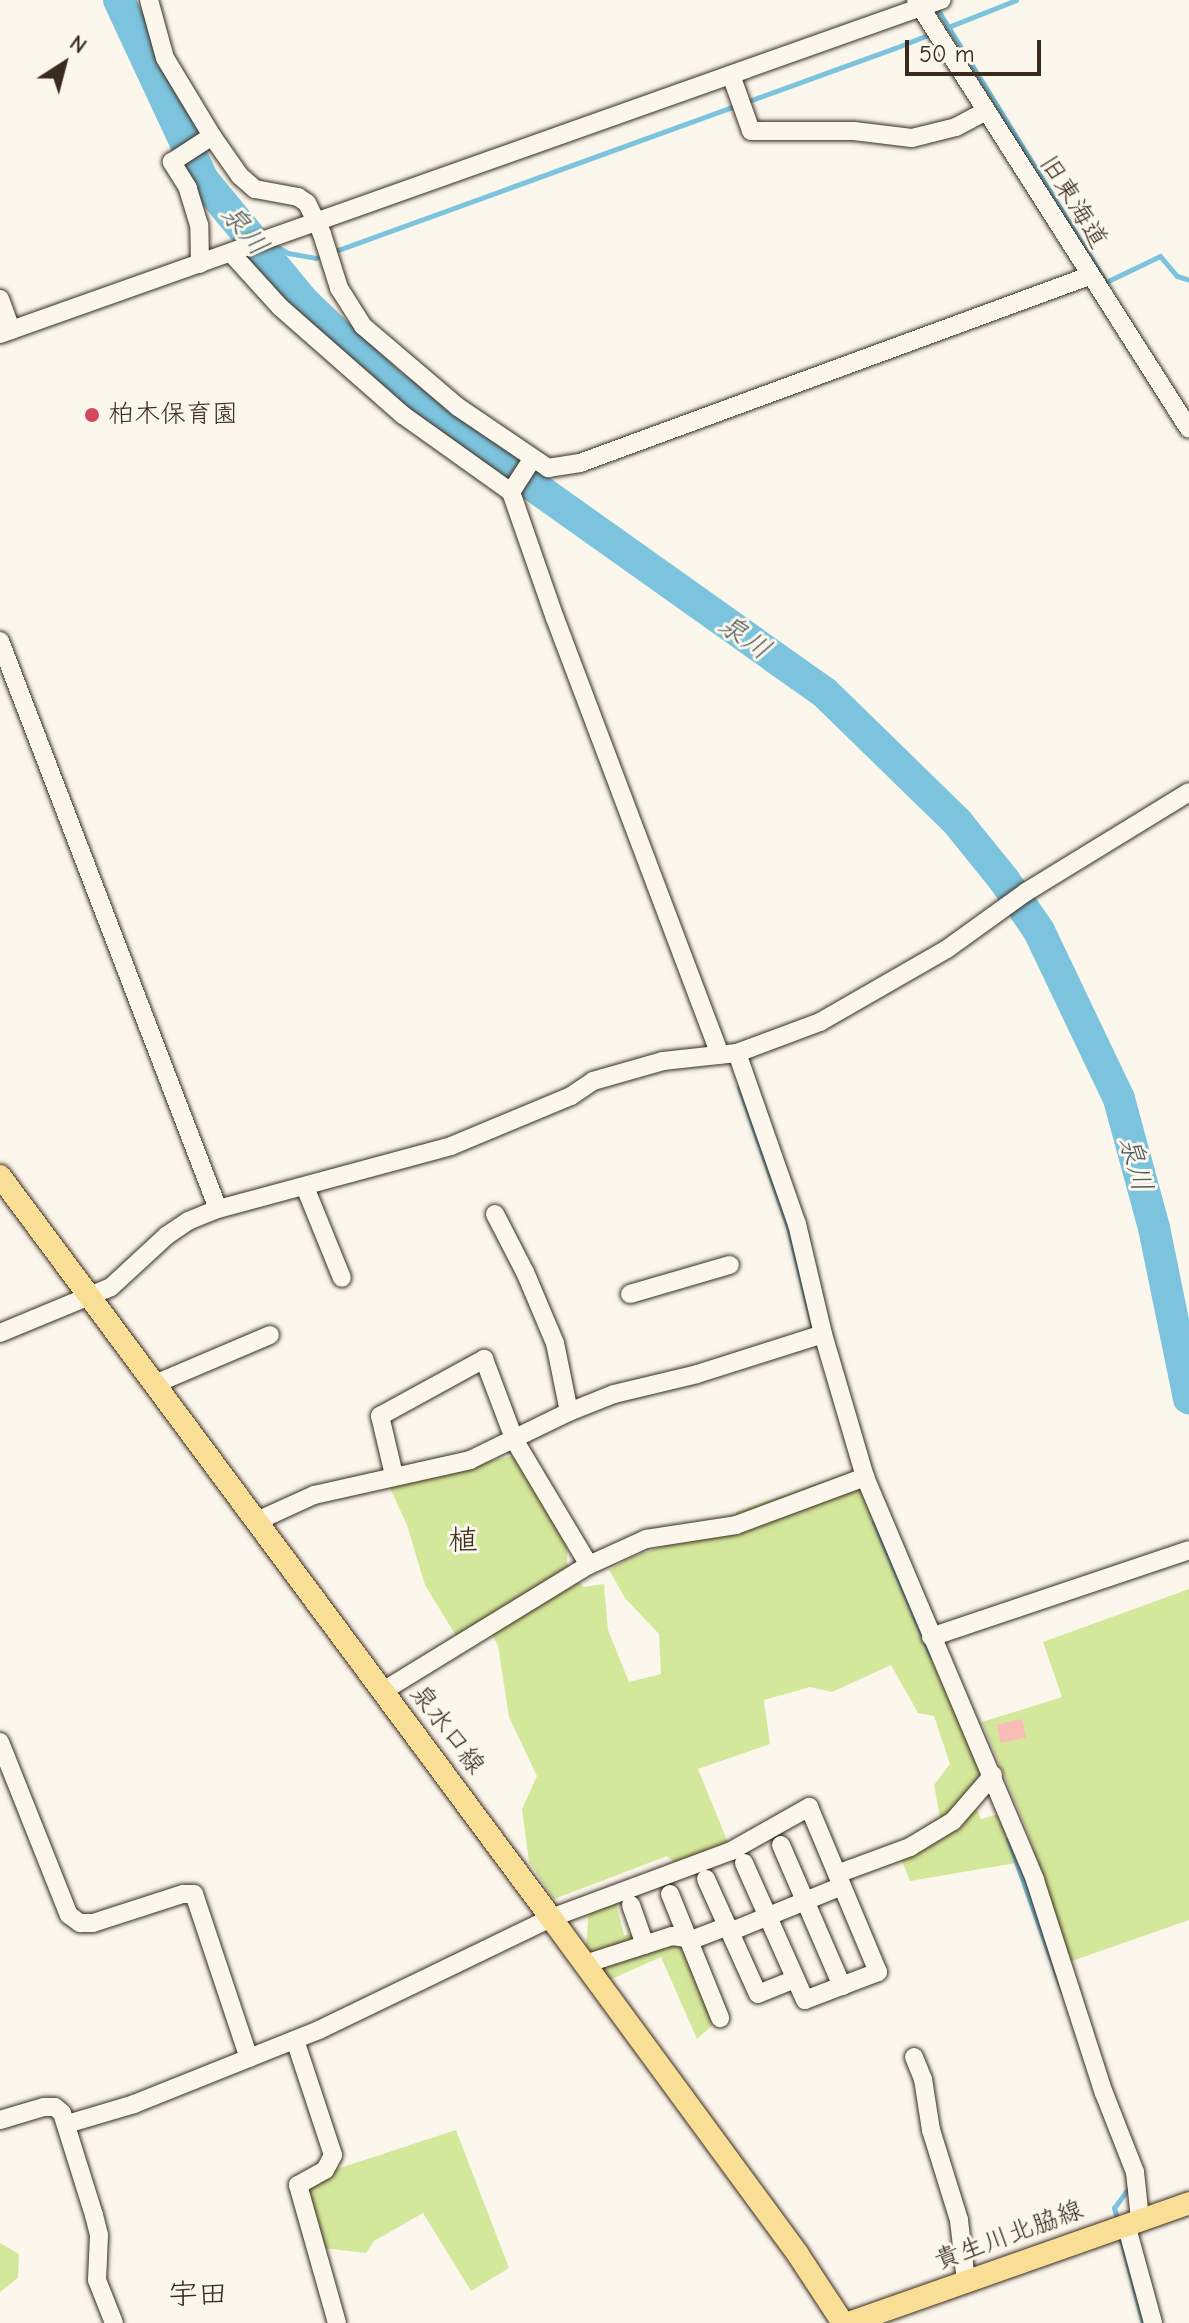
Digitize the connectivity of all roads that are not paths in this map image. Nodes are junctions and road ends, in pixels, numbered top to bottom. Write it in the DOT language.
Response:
graph roads {
  1 [pos="149,0"];
  2 [pos="941,0"];
  3 [pos="919,4"];
  4 [pos="731,75"];
  5 [pos="986,111"];
  6 [pos="210,137"];
  7 [pos="318,223"];
  8 [pos="236,252"];
  9 [pos="200,264"];
  10 [pos="1089,276"];
  11 [pos="0,299"];
  12 [pos="6,332"];
  13 [pos="1189,429"];
  14 [pos="530,462"];
  15 [pos="512,488"];
  16 [pos="0,641"];
  17 [pos="1189,792"];
  18 [pos="729,1054"];
  19 [pos="0,1176"];
  20 [pos="305,1187"];
  21 [pos="218,1209"];
  22 [pos="495,1214"];
  23 [pos="730,1265"];
  24 [pos="342,1278"];
  25 [pos="630,1294"];
  26 [pos="91,1298"];
  27 [pos="0,1333"];
  28 [pos="823,1334"];
  29 [pos="270,1335"];
  30 [pos="155,1384"];
  31 [pos="569,1412"];
  32 [pos="515,1441"];
  33 [pos="394,1475"];
  34 [pos="865,1477"];
  35 [pos="257,1521"];
  36 [pos="1189,1550"];
  37 [pos="589,1565"];
  38 [pos="931,1637"];
  39 [pos="383,1691"];
  40 [pos="0,1742"];
  41 [pos="993,1775"];
  42 [pos="781,1845"];
  43 [pos="744,1863"];
  44 [pos="706,1879"];
  45 [pos="840,1880"];
  46 [pos="670,1894"];
  47 [pos="805,1901"];
  48 [pos="631,1905"];
  49 [pos="768,1917"];
  50 [pos="551,1918"];
  51 [pos="728,1929"];
  52 [pos="688,1939"];
  53 [pos="645,1945"];
  54 [pos="585,1964"];
  55 [pos="795,1979"];
  56 [pos="842,1986"];
  57 [pos="720,2018"];
  58 [pos="295,2040"];
  59 [pos="914,2057"];
  60 [pos="249,2058"];
  61 [pos="0,2120"];
  62 [pos="67,2124"];
  63 [pos="1189,2203"];
  64 [pos="1133,2221"];
  65 [pos="966,2281"];
  66 [pos="114,2323"];
  67 [pos="337,2323"];
  68 [pos="846,2323"];
  69 [pos="1153,2323"];
  1 -- 6 [label="street"];
  2 -- 3 [label="street"];
  3 -- 4 [label="street"];
  3 -- 5 [label="street, 旧東海道"];
  4 -- 5 [label="street"];
  4 -- 7 [label="street"];
  5 -- 10 [label="street, 旧東海道"];
  6 -- 7 [label="street"];
  6 -- 9 [label="street"];
  7 -- 8 [label="street"];
  7 -- 14 [label="street"];
  8 -- 9 [label="street"];
  8 -- 15 [label="street"];
  9 -- 12 [label="street"];
  10 -- 13 [label="street, 旧東海道"];
  10 -- 14 [label="street"];
  11 -- 12 [label="street"];
  14 -- 15 [label="street"];
  15 -- 18 [label="street"];
  16 -- 21 [label="street"];
  17 -- 18 [label="street"];
  18 -- 20 [label="street"];
  18 -- 28 [label="street"];
  19 -- 26 [label="main road, 泉水口線"];
  20 -- 21 [label="street"];
  20 -- 24 [label="street"];
  21 -- 26 [label="street"];
  22 -- 31 [label="street"];
  23 -- 25 [label="street"];
  26 -- 27 [label="street"];
  26 -- 30 [label="main road, 泉水口線"];
  28 -- 31 [label="street"];
  28 -- 34 [label="street"];
  29 -- 30 [label="street"];
  30 -- 35 [label="main road, 泉水口線"];
  31 -- 32 [label="street"];
  32 -- 33 [label="street"];
  32 -- 33 [label="street"];
  32 -- 37 [label="street"];
  33 -- 35 [label="street"];
  34 -- 37 [label="street"];
  34 -- 38 [label="street"];
  35 -- 39 [label="main road, 泉水口線"];
  36 -- 38 [label="street"];
  37 -- 39 [label="street"];
  38 -- 41 [label="street"];
  39 -- 50 [label="main road, 泉水口線"];
  40 -- 60 [label="street"];
  41 -- 45 [label="street"];
  41 -- 64 [label="street"];
  42 -- 47 [label="street"];
  43 -- 49 [label="street"];
  44 -- 51 [label="street"];
  45 -- 47 [label="street"];
  45 -- 50 [label="street"];
  45 -- 56 [label="street"];
  46 -- 52 [label="street"];
  47 -- 49 [label="street"];
  47 -- 56 [label="street"];
  48 -- 53 [label="street"];
  49 -- 51 [label="street"];
  49 -- 55 [label="street"];
  50 -- 54 [label="main road, 泉水口線"];
  50 -- 58 [label="street"];
  51 -- 52 [label="street"];
  51 -- 55 [label="street"];
  52 -- 53 [label="street"];
  52 -- 57 [label="street"];
  53 -- 54 [label="street"];
  54 -- 68 [label="main road, 泉水口線"];
  55 -- 56 [label="street"];
  58 -- 60 [label="street"];
  58 -- 67 [label="street"];
  59 -- 65 [label="street"];
  60 -- 62 [label="street"];
  61 -- 62 [label="street"];
  62 -- 66 [label="street"];
  63 -- 64 [label="main road, 貴生川北脇線"];
  64 -- 65 [label="main road, 貴生川北脇線"];
  64 -- 69 [label="street"];
  65 -- 68 [label="main road, 貴生川北脇線"];
}
